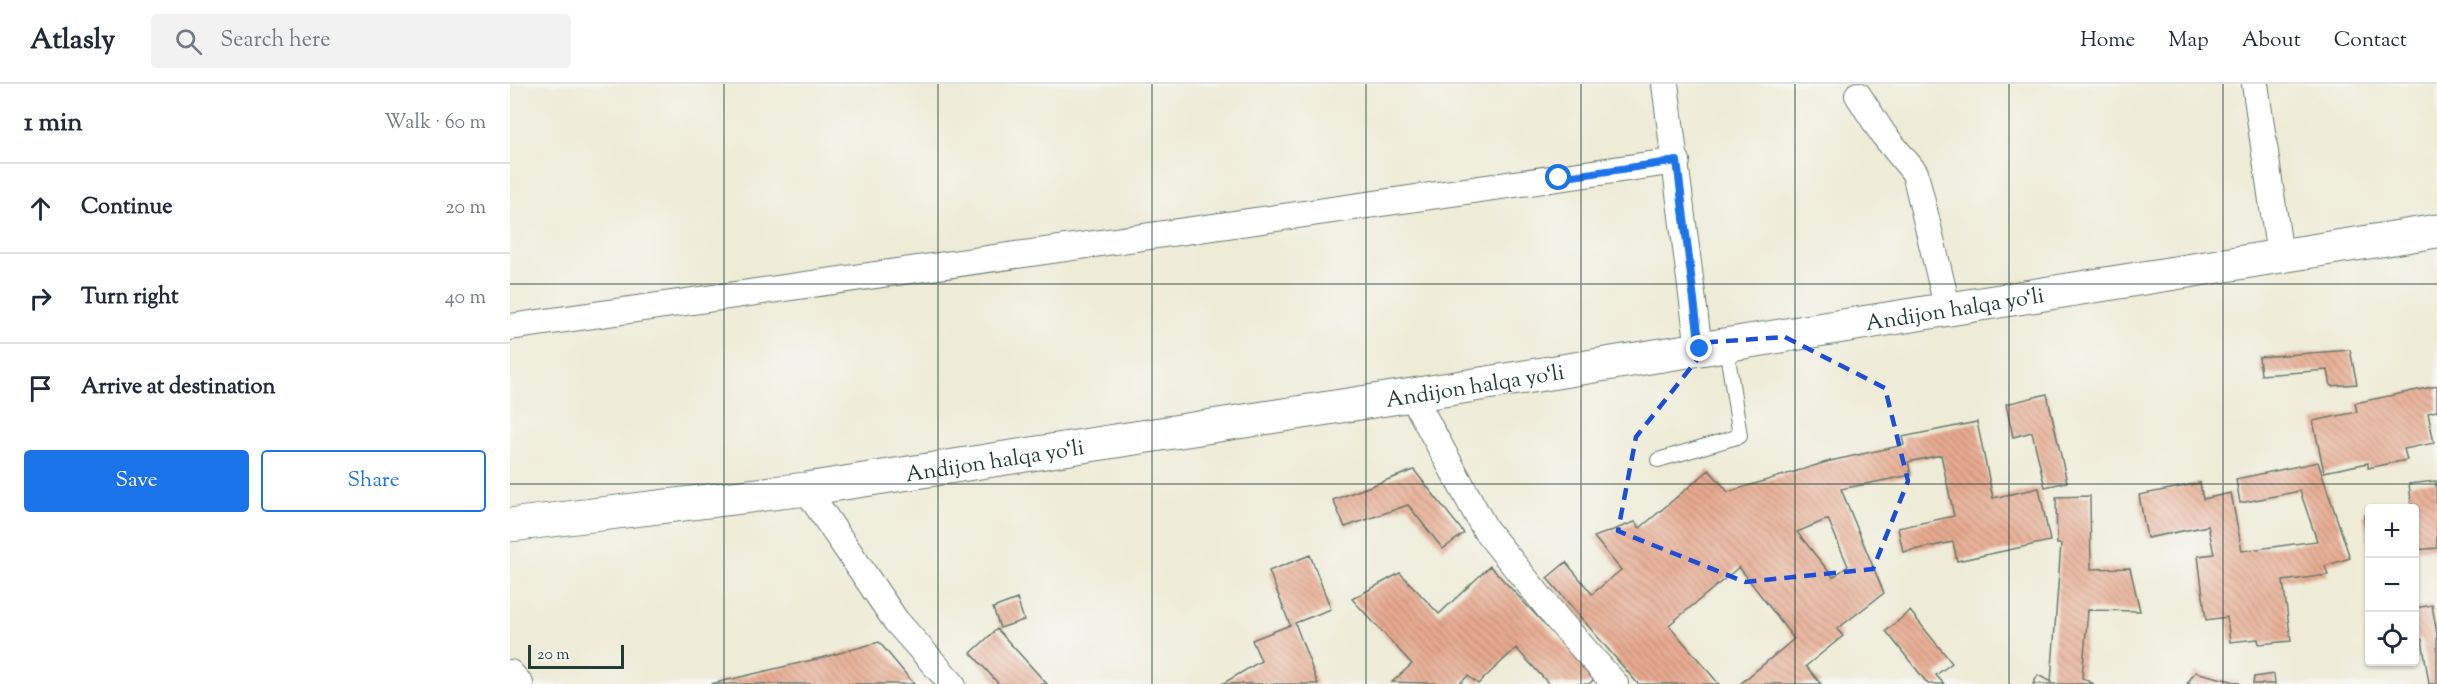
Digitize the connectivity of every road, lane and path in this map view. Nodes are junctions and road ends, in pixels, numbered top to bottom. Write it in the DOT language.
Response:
graph roads {
  1 [pos="1665,84"];
  2 [pos="2255,84"];
  3 [pos="1858,95"];
  4 [pos="1677,161"];
  5 [pos="2437,231"];
  6 [pos="2280,256"];
  7 [pos="1948,310"];
  8 [pos="510,327"];
  9 [pos="1713,347"];
  10 [pos="1412,395"];
  11 [pos="1658,460"];
  12 [pos="806,489"];
  13 [pos="510,525"];
  14 [pos="510,672"];
  15 [pos="520,684"];
  16 [pos="952,684"];
  17 [pos="1615,684"];
  1 -- 4 [label="street"];
  2 -- 6 [label="street"];
  3 -- 7 [label="street"];
  4 -- 8 [label="street"];
  4 -- 9 [label="street"];
  5 -- 6 [label="highway, Andijon halqa yo‘li"];
  6 -- 7 [label="highway, Andijon halqa yo‘li"];
  7 -- 9 [label="highway, Andijon halqa yo‘li"];
  9 -- 10 [label="highway, Andijon halqa yo‘li"];
  9 -- 11 [label="lane"];
  10 -- 12 [label="highway, Andijon halqa yo‘li"];
  10 -- 17 [label="street"];
  12 -- 13 [label="highway, Andijon halqa yo‘li"];
  12 -- 16 [label="street"];
  14 -- 15 [label="street"];
}
